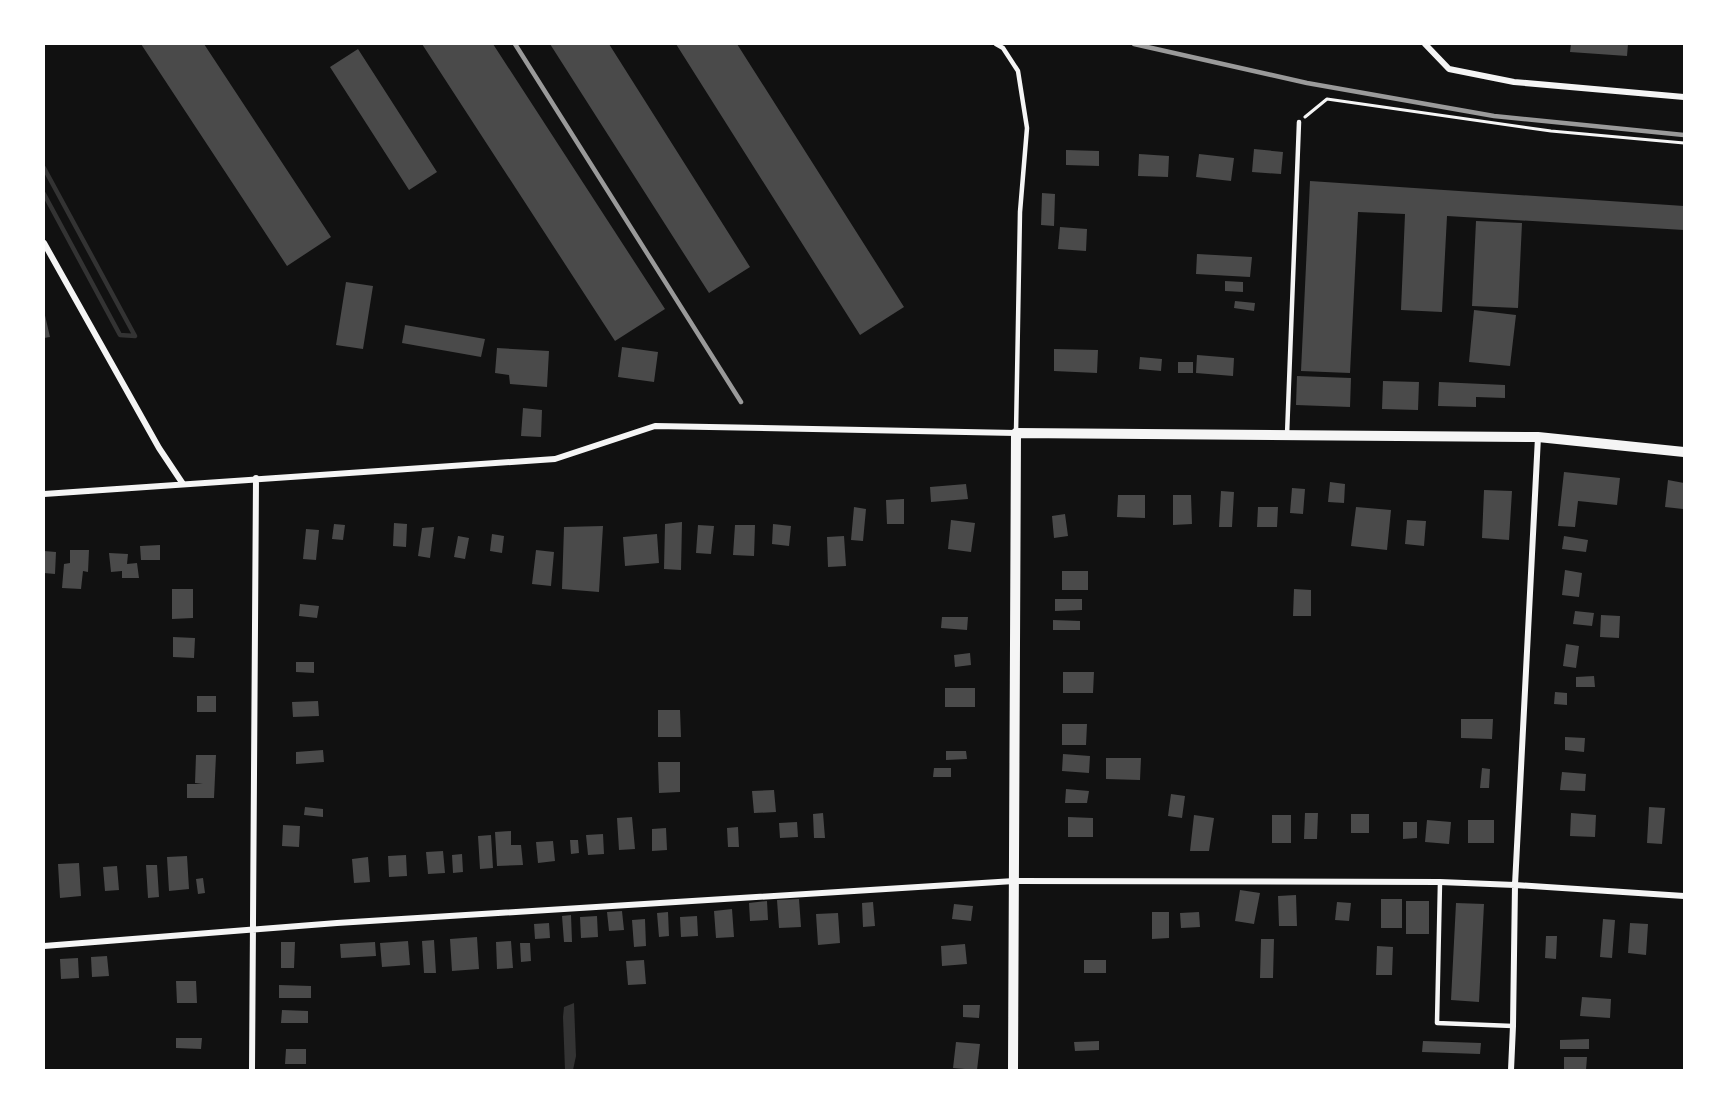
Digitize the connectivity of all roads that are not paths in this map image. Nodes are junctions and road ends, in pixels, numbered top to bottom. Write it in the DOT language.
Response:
graph roads {
  1 [pos="996,44"];
  2 [pos="1425,44"];
  3 [pos="1684,97"];
  4 [pos="1299,122"];
  5 [pos="44,243"];
  6 [pos="1016,433"];
  7 [pos="1287,435"];
  8 [pos="1538,437"];
  9 [pos="1684,452"];
  10 [pos="256,478"];
  11 [pos="183,484"];
  12 [pos="44,494"];
  13 [pos="1014,881"];
  14 [pos="1440,882"];
  15 [pos="1515,885"];
  16 [pos="1684,896"];
  17 [pos="253,930"];
  18 [pos="44,946"];
  19 [pos="1513,1026"];
  20 [pos="252,1071"];
  21 [pos="1013,1071"];
  22 [pos="1511,1071"];
  1 -- 6 [label="lane"];
  2 -- 3 [label="street"];
  4 -- 7 [label="lane"];
  5 -- 11 [label="street"];
  6 -- 7 [label="street"];
  6 -- 10 [label="street"];
  6 -- 13 [label="street"];
  7 -- 8 [label="street"];
  8 -- 9 [label="street"];
  8 -- 15 [label="street"];
  10 -- 11 [label="street"];
  10 -- 17 [label="street"];
  11 -- 12 [label="street"];
  13 -- 14 [label="street"];
  13 -- 17 [label="street"];
  13 -- 21 [label="street"];
  14 -- 15 [label="street"];
  14 -- 19 [label="lane"];
  15 -- 16 [label="street"];
  15 -- 19 [label="street"];
  17 -- 18 [label="street"];
  17 -- 20 [label="street"];
  19 -- 22 [label="street"];
}
